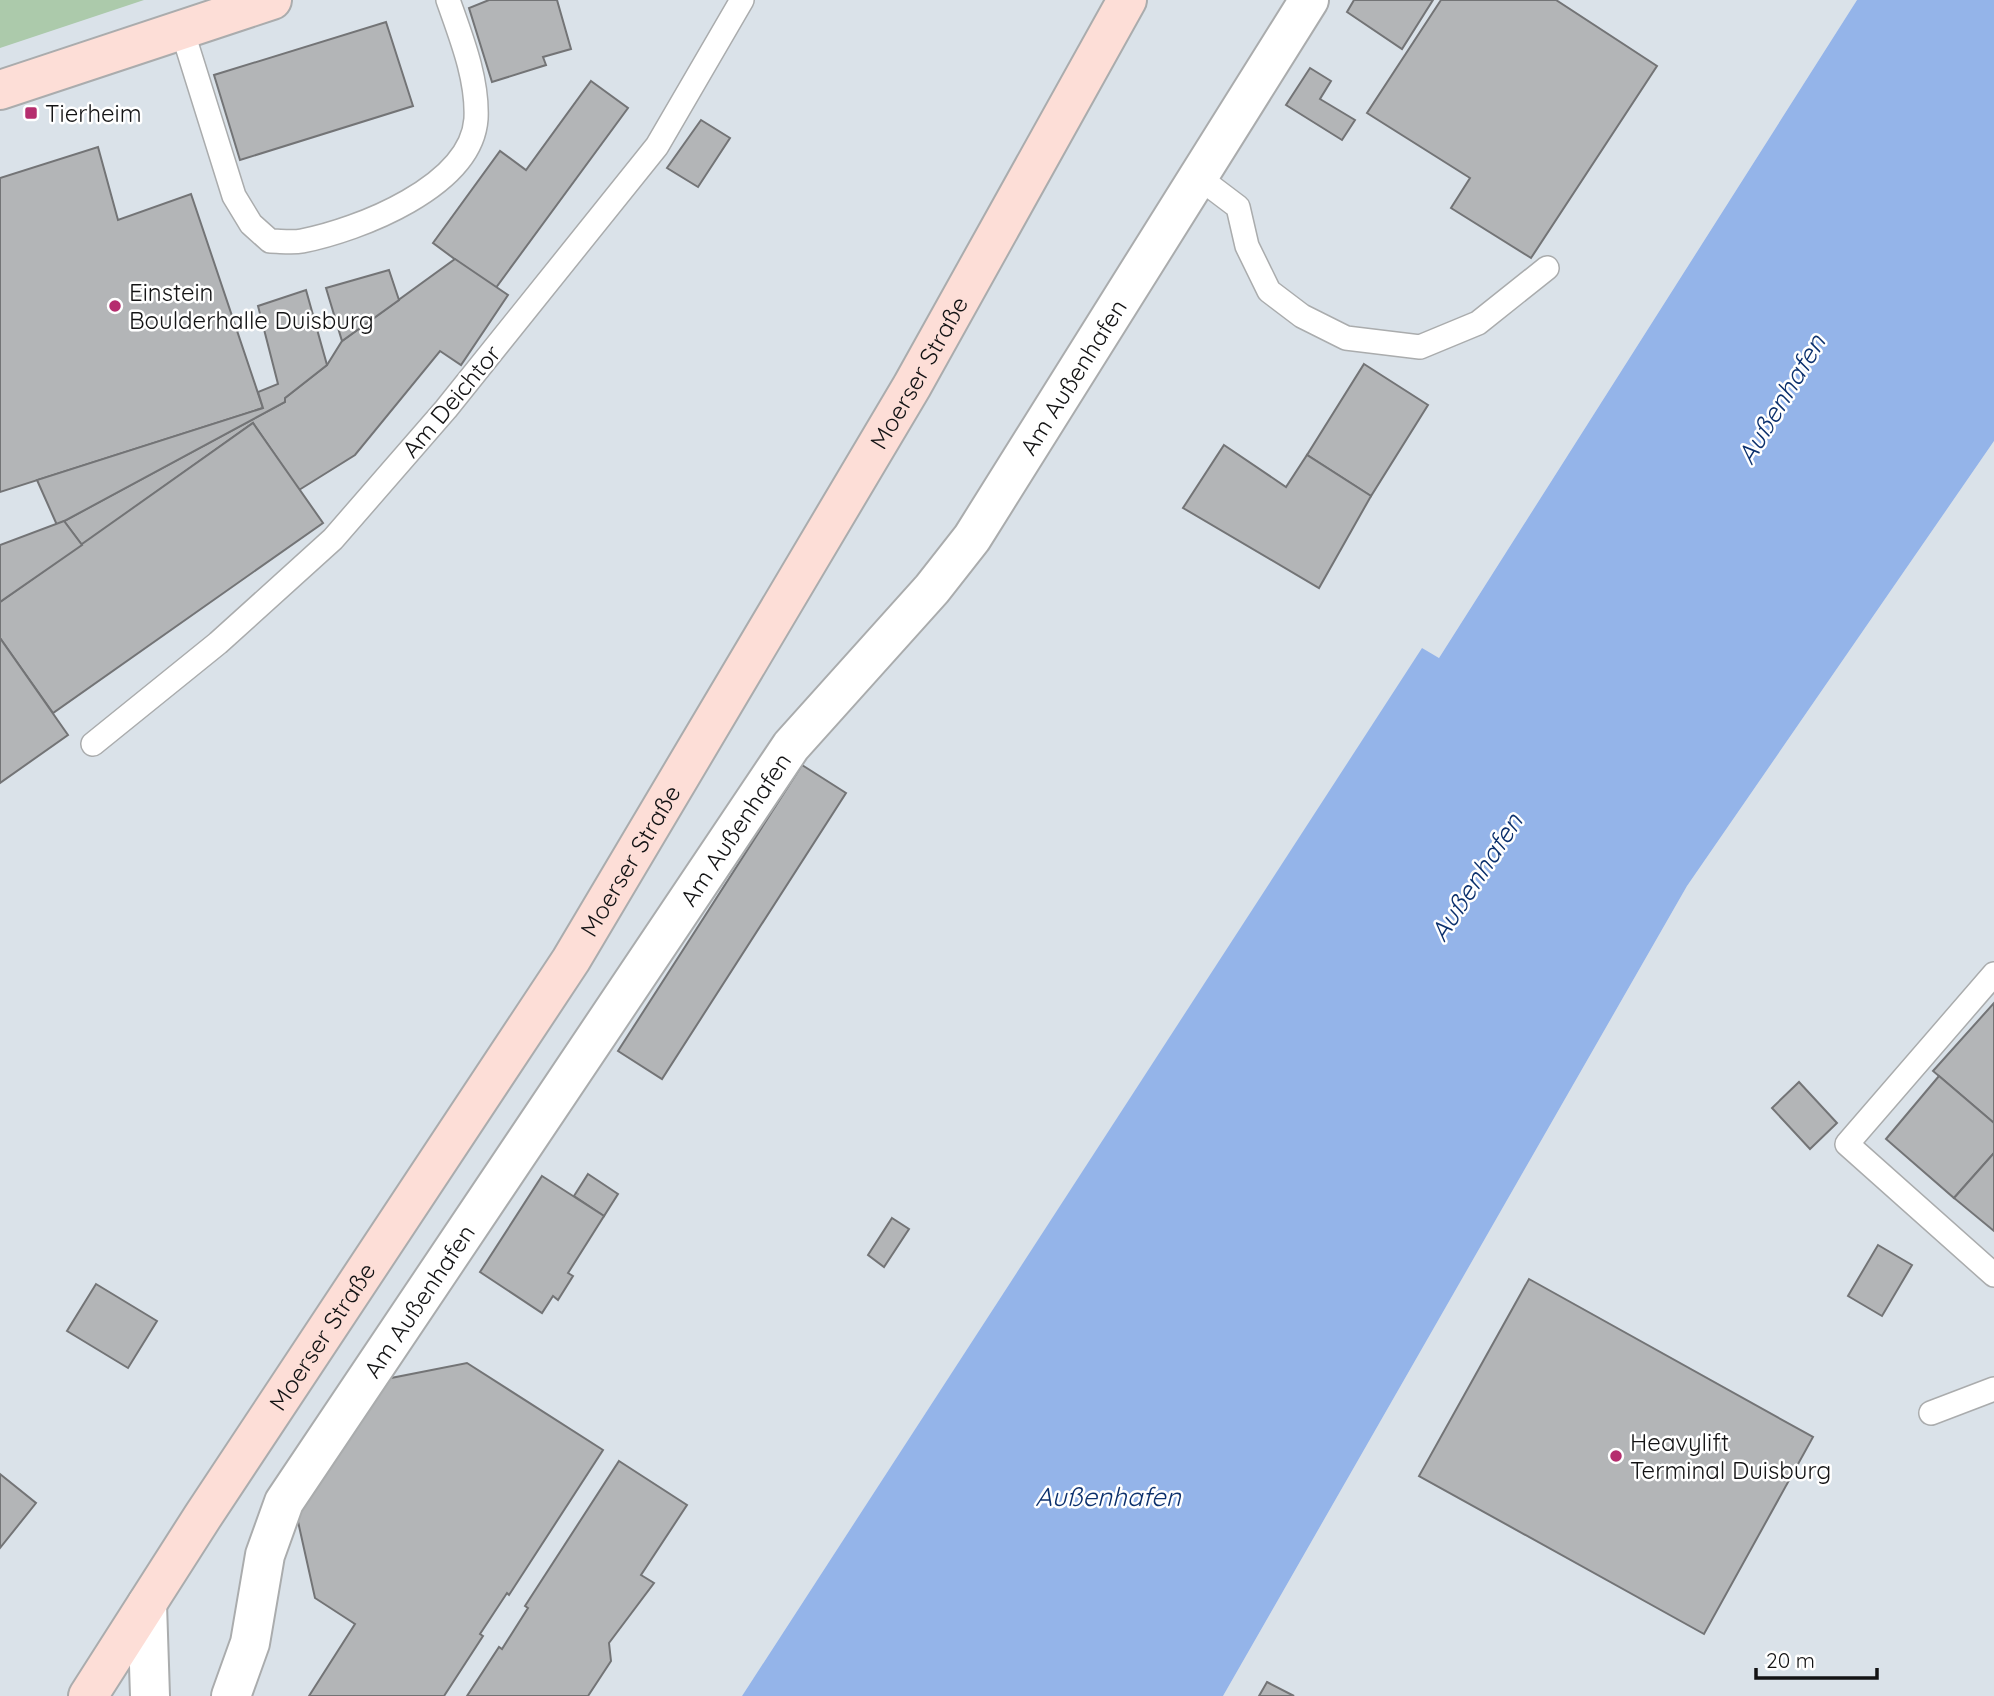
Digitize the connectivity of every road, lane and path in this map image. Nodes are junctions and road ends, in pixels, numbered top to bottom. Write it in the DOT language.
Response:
graph roads {
  1 [pos="272,0"];
  2 [pos="448,0"];
  3 [pos="742,0"];
  4 [pos="1127,0"];
  5 [pos="1309,0"];
  6 [pos="182,30"];
  7 [pos="0,90"];
  8 [pos="1197,176"];
  9 [pos="1547,268"];
  10 [pos="93,744"];
  11 [pos="1994,974"];
  12 [pos="1994,1275"];
  13 [pos="1994,1389"];
  14 [pos="1931,1413"];
  15 [pos="147,1604"];
  16 [pos="88,1696"];
  17 [pos="150,1696"];
  18 [pos="231,1696"];
  1 -- 6 [label="street"];
  2 -- 6 [label="lane"];
  3 -- 10 [label="lane, Am Deichtor"];
  4 -- 15 [label="street, Moerser Straße"];
  5 -- 8 [label="street, Am Außenhafen"];
  6 -- 7 [label="street"];
  8 -- 9 [label="lane"];
  8 -- 18 [label="street, Am Außenhafen"];
  11 -- 12 [label="lane"];
  13 -- 14 [label="lane"];
  15 -- 16 [label="street, Moerser Straße"];
  15 -- 17 [label="street"];
}
